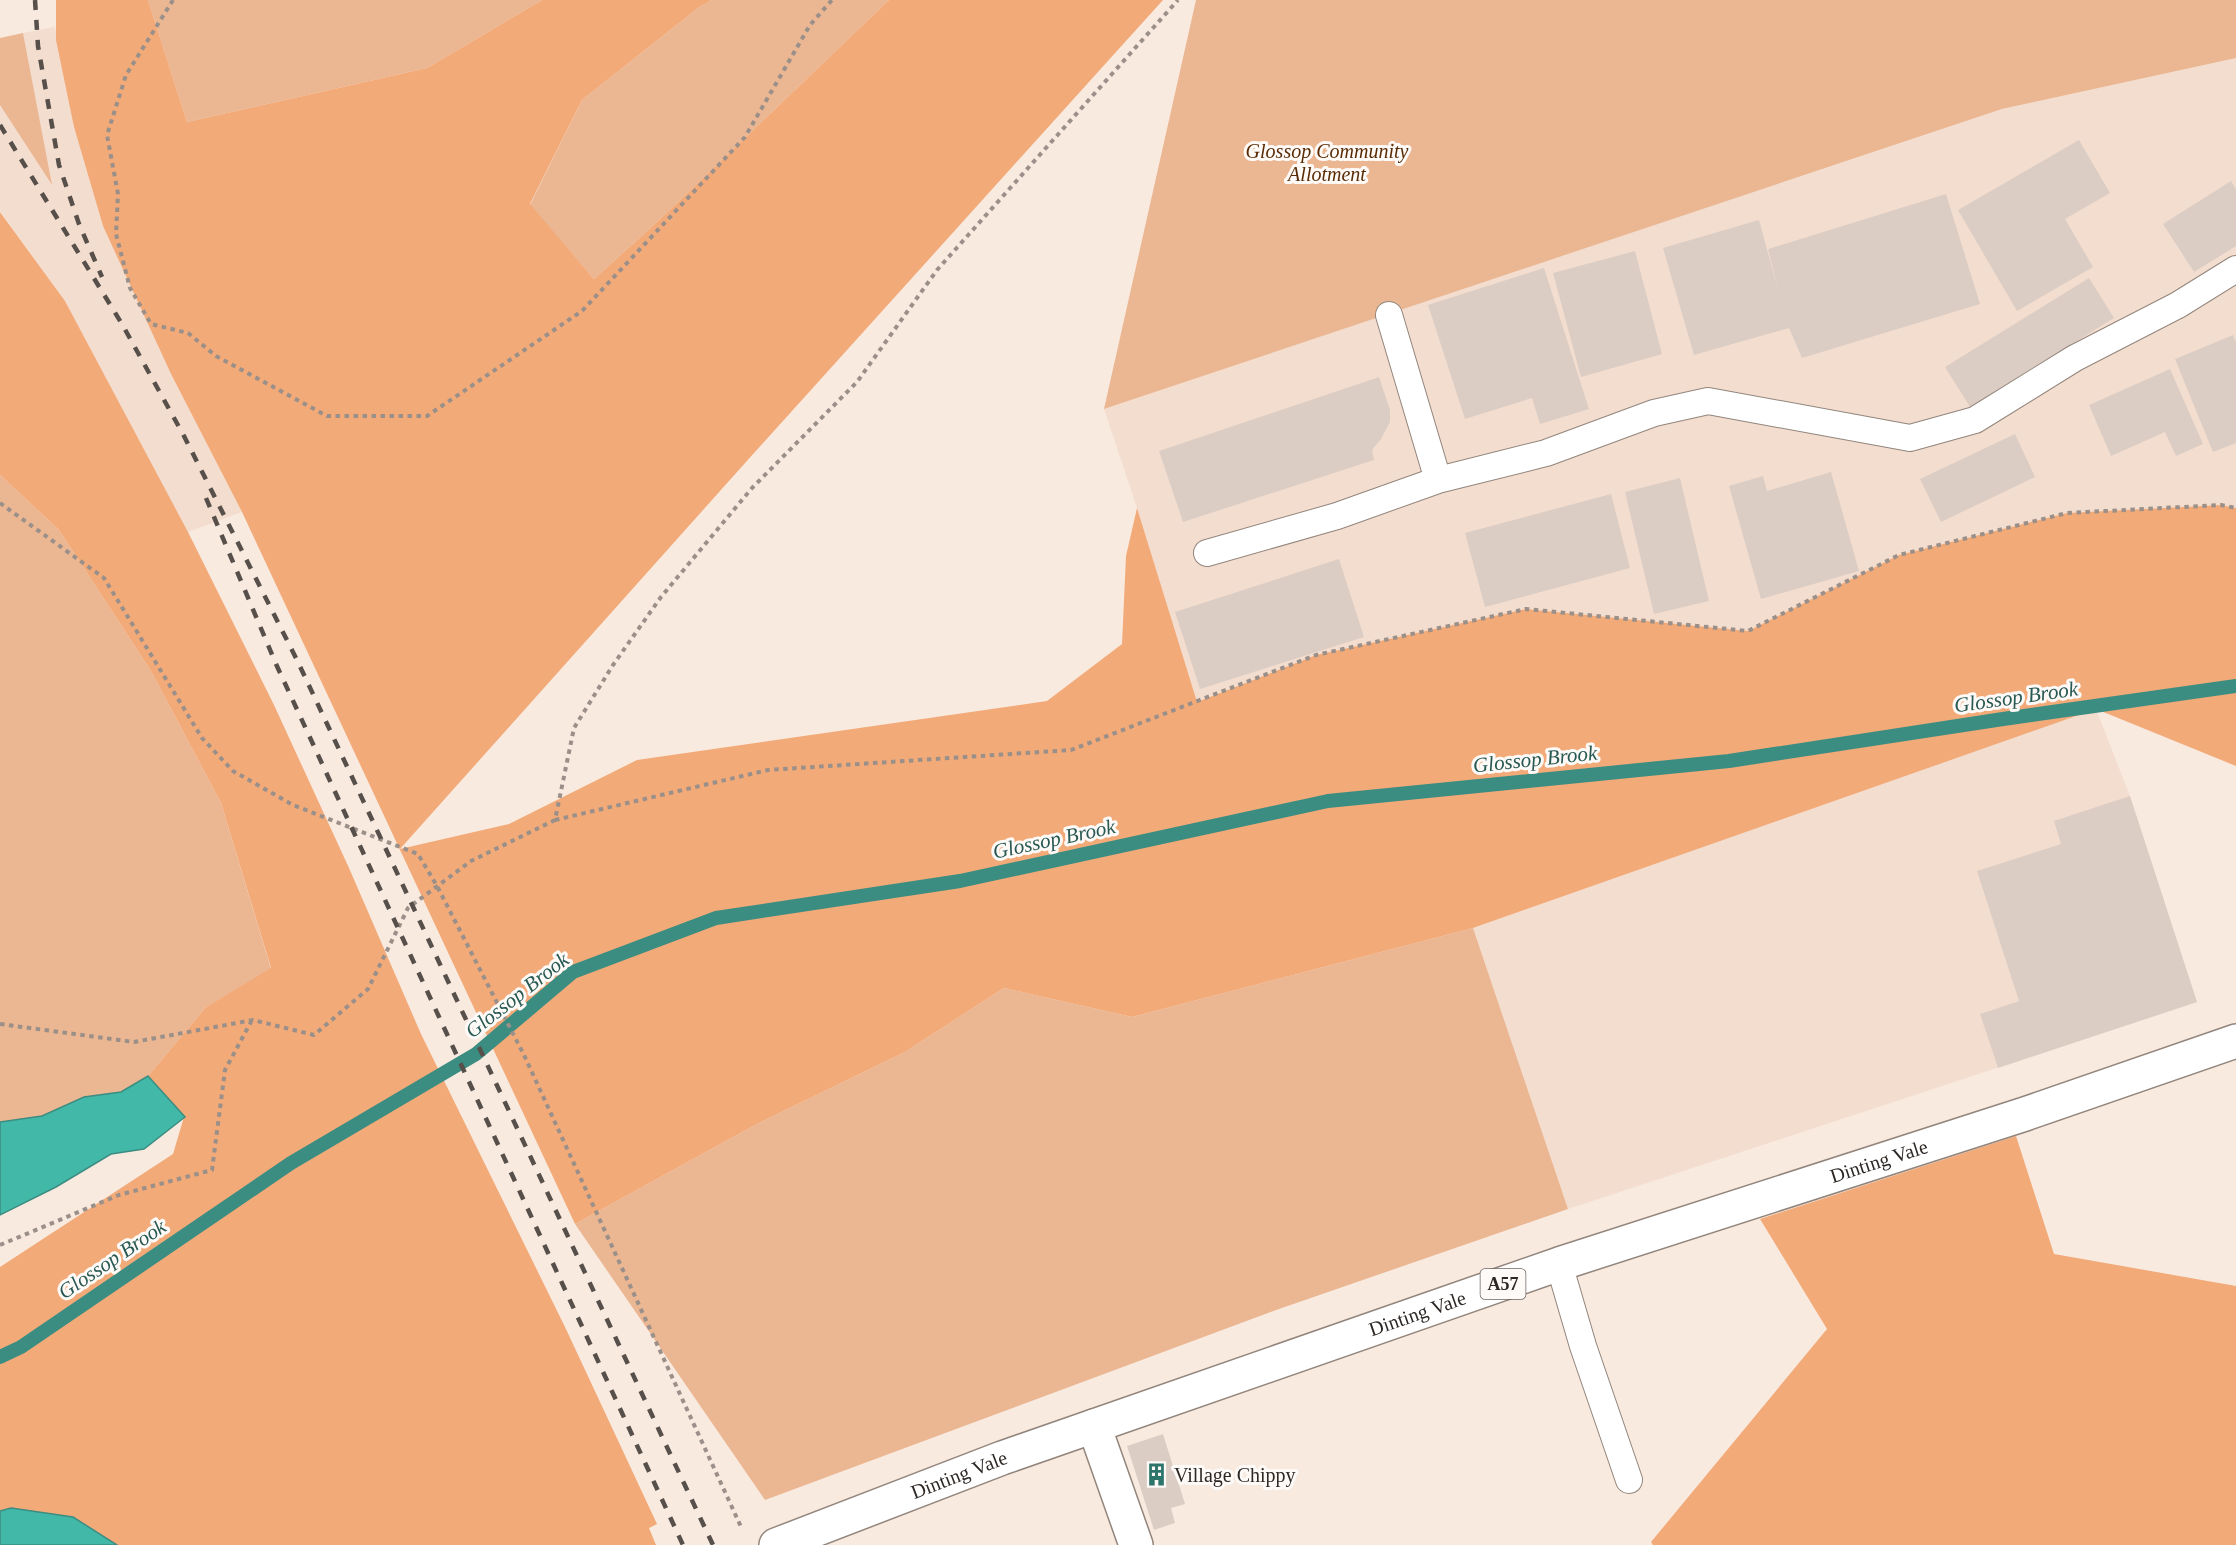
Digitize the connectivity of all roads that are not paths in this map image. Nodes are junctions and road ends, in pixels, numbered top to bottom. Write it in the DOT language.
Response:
graph roads {
  1 [pos="2236,269"];
  2 [pos="1389,315"];
  3 [pos="1438,480"];
  4 [pos="1207,553"];
  5 [pos="2236,1041"];
  6 [pos="1559,1264"];
  7 [pos="1094,1426"];
  8 [pos="1629,1480"];
  9 [pos="776,1545"];
  10 [pos="1136,1545"];
  1 -- 3 [label="lane"];
  2 -- 3 [label="lane"];
  3 -- 4 [label="lane"];
  5 -- 6 [label="main road, Dinting Vale / A57"];
  6 -- 7 [label="main road, Dinting Vale / A57"];
  6 -- 8 [label="lane"];
  7 -- 9 [label="main road, Dinting Vale / A57"];
  7 -- 10 [label="main road"];
}
